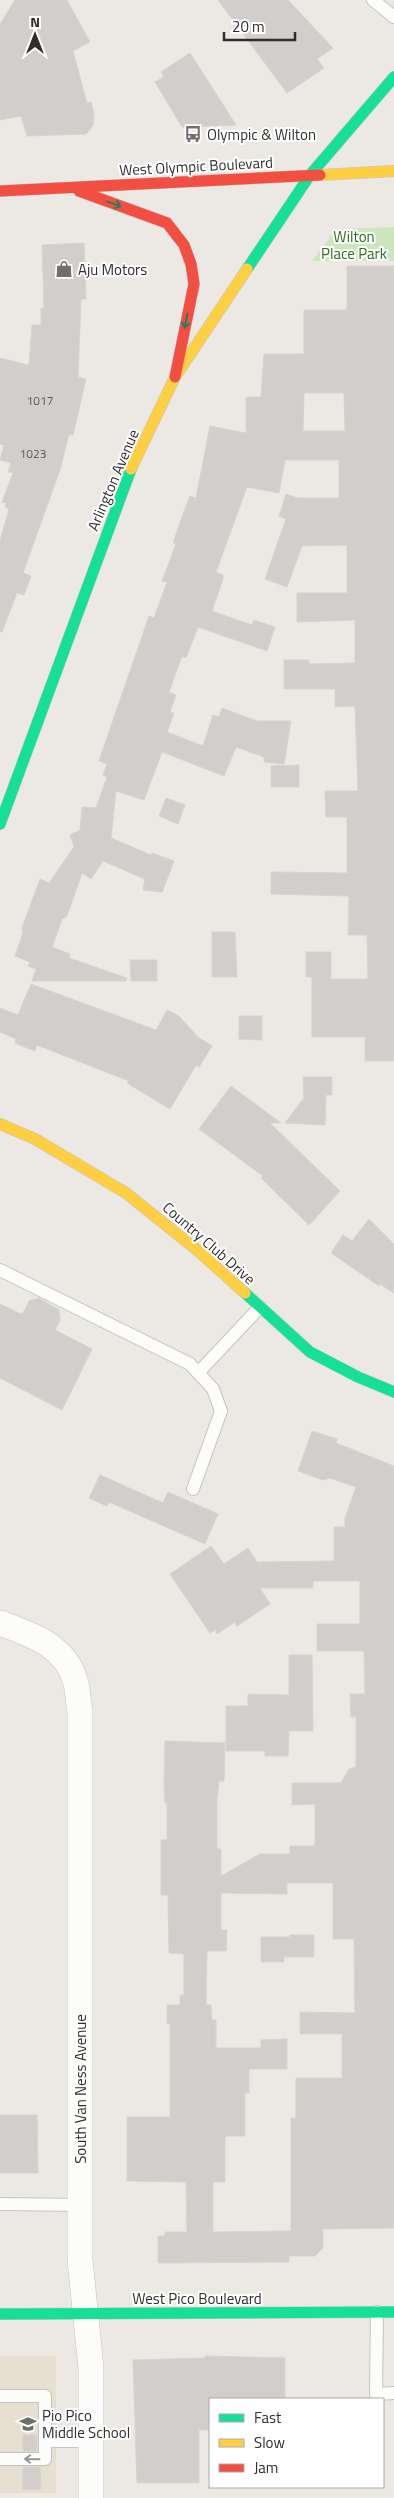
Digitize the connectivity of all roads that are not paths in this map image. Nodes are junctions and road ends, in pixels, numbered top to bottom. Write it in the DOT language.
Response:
graph roads {
  1 [pos="374,0"];
  2 [pos="394,17"];
  3 [pos="394,78"];
  4 [pos="394,171"];
  5 [pos="310,175"];
  6 [pos="68,187"];
  7 [pos="0,191"];
  8 [pos="175,377"];
  9 [pos="0,824"];
  10 [pos="0,1124"];
  11 [pos="0,1270"];
  12 [pos="260,1307"];
  13 [pos="198,1373"];
  14 [pos="394,1392"];
  15 [pos="193,1488"];
  16 [pos="0,1623"];
  17 [pos="0,2204"];
  18 [pos="80,2205"];
  19 [pos="376,2312"];
  20 [pos="394,2312"];
  21 [pos="0,2314"];
  22 [pos="85,2314"];
  23 [pos="394,2393"];
  24 [pos="0,2396"];
  25 [pos="45,2440"];
  26 [pos="90,2440"];
  27 [pos="0,2458"];
  28 [pos="91,2498"];
  1 -- 2 [label="lane"];
  3 -- 5 [label="main road, Arlington Avenue"];
  4 -- 5 [label="main road, West Olympic Boulevard"];
  5 -- 6 [label="main road, West Olympic Boulevard"];
  5 -- 8 [label="main road, Arlington Avenue"];
  6 -- 7 [label="main road, West Olympic Boulevard"];
  6 -- 8 [label="main road, one-way"];
  8 -- 9 [label="main road, Arlington Avenue"];
  10 -- 12 [label="main road, Country Club Drive"];
  11 -- 13 [label="lane"];
  12 -- 13 [label="lane"];
  12 -- 14 [label="main road, Country Club Drive"];
  13 -- 15 [label="lane"];
  16 -- 18 [label="street, South Van Ness Avenue"];
  17 -- 18 [label="lane"];
  18 -- 22 [label="street, South Van Ness Avenue"];
  19 -- 20 [label="main road, West Pico Boulevard"];
  19 -- 22 [label="main road, West Pico Boulevard"];
  19 -- 23 [label="lane"];
  21 -- 22 [label="main road, West Pico Boulevard"];
  22 -- 26 [label="street, South Van Ness Avenue"];
  24 -- 25 [label="lane"];
  25 -- 26 [label="lane"];
  25 -- 27 [label="lane, one-way"];
  26 -- 28 [label="street, South Van Ness Avenue"];
}
